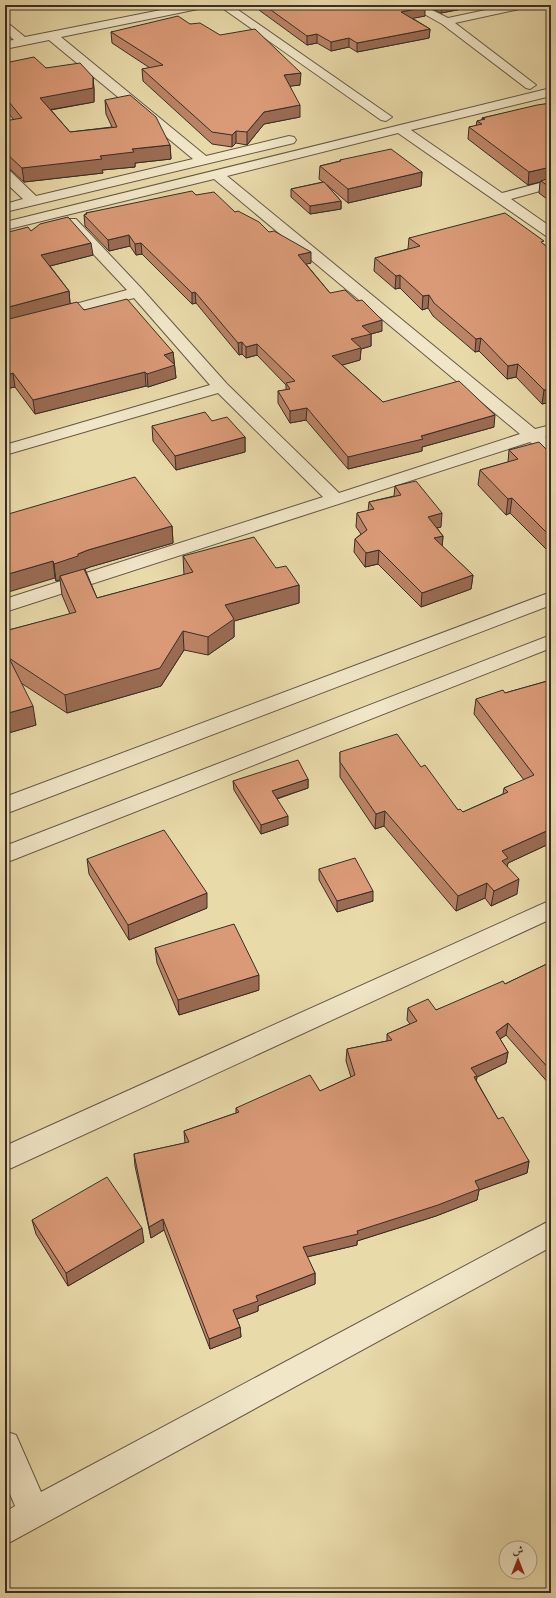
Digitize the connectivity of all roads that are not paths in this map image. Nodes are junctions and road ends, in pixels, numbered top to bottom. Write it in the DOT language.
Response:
graph roads {
  1 [pos="203,5"];
  2 [pos="224,5"];
  3 [pos="414,5"];
  4 [pos="524,5"];
  5 [pos="446,22"];
  6 [pos="5,26"];
  7 [pos="51,35"];
  8 [pos="22,41"];
  9 [pos="5,45"];
  10 [pos="551,79"];
  11 [pos="530,85"];
  12 [pos="551,92"];
  13 [pos="492,93"];
  14 [pos="401,114"];
  15 [pos="386,117"];
  16 [pos="366,122"];
  17 [pos="400,129"];
  18 [pos="305,136"];
  19 [pos="204,161"];
  20 [pos="5,174"];
  21 [pos="217,174"];
  22 [pos="551,184"];
  23 [pos="500,198"];
  24 [pos="34,202"];
  25 [pos="5,208"];
  26 [pos="62,212"];
  27 [pos="5,226"];
  28 [pos="551,233"];
  29 [pos="137,292"];
  30 [pos="5,328"];
  31 [pos="221,386"];
  32 [pos="551,430"];
  33 [pos="532,436"];
  34 [pos="5,450"];
  35 [pos="551,451"];
  36 [pos="336,499"];
  37 [pos="551,598"];
  38 [pos="5,606"];
  39 [pos="551,641"];
  40 [pos="5,806"];
  41 [pos="5,855"];
  42 [pos="551,909"];
  43 [pos="5,1159"];
  44 [pos="551,1233"];
  45 [pos="5,1446"];
  46 [pos="34,1513"];
  47 [pos="5,1529"];
  1 -- 7 [label="street"];
  2 -- 15 [label="street"];
  3 -- 5 [label="street"];
  4 -- 5 [label="street"];
  5 -- 11 [label="street"];
  6 -- 8 [label="street"];
  7 -- 8 [label="street"];
  7 -- 19 [label="street"];
  8 -- 9 [label="street"];
  10 -- 11 [label="street"];
  11 -- 13 [label="street"];
  12 -- 17 [label="street"];
  14 -- 15 [label="street"];
  15 -- 16 [label="street"];
  17 -- 21 [label="street"];
  17 -- 23 [label="street"];
  18 -- 19 [label="street"];
  19 -- 24 [label="street"];
  20 -- 24 [label="street"];
  21 -- 26 [label="street"];
  21 -- 33 [label="street"];
  22 -- 23 [label="street"];
  23 -- 28 [label="street"];
  24 -- 25 [label="street"];
  26 -- 27 [label="street"];
  26 -- 29 [label="street"];
  29 -- 30 [label="street"];
  29 -- 31 [label="street"];
  31 -- 34 [label="street"];
  31 -- 36 [label="street"];
  32 -- 33 [label="street"];
  33 -- 35 [label="street"];
  33 -- 36 [label="street"];
  36 -- 38 [label="street"];
  37 -- 40 [label="street"];
  39 -- 41 [label="street"];
  42 -- 43 [label="street"];
  44 -- 46 [label="street"];
  45 -- 46 [label="street"];
  46 -- 47 [label="street"];
}
